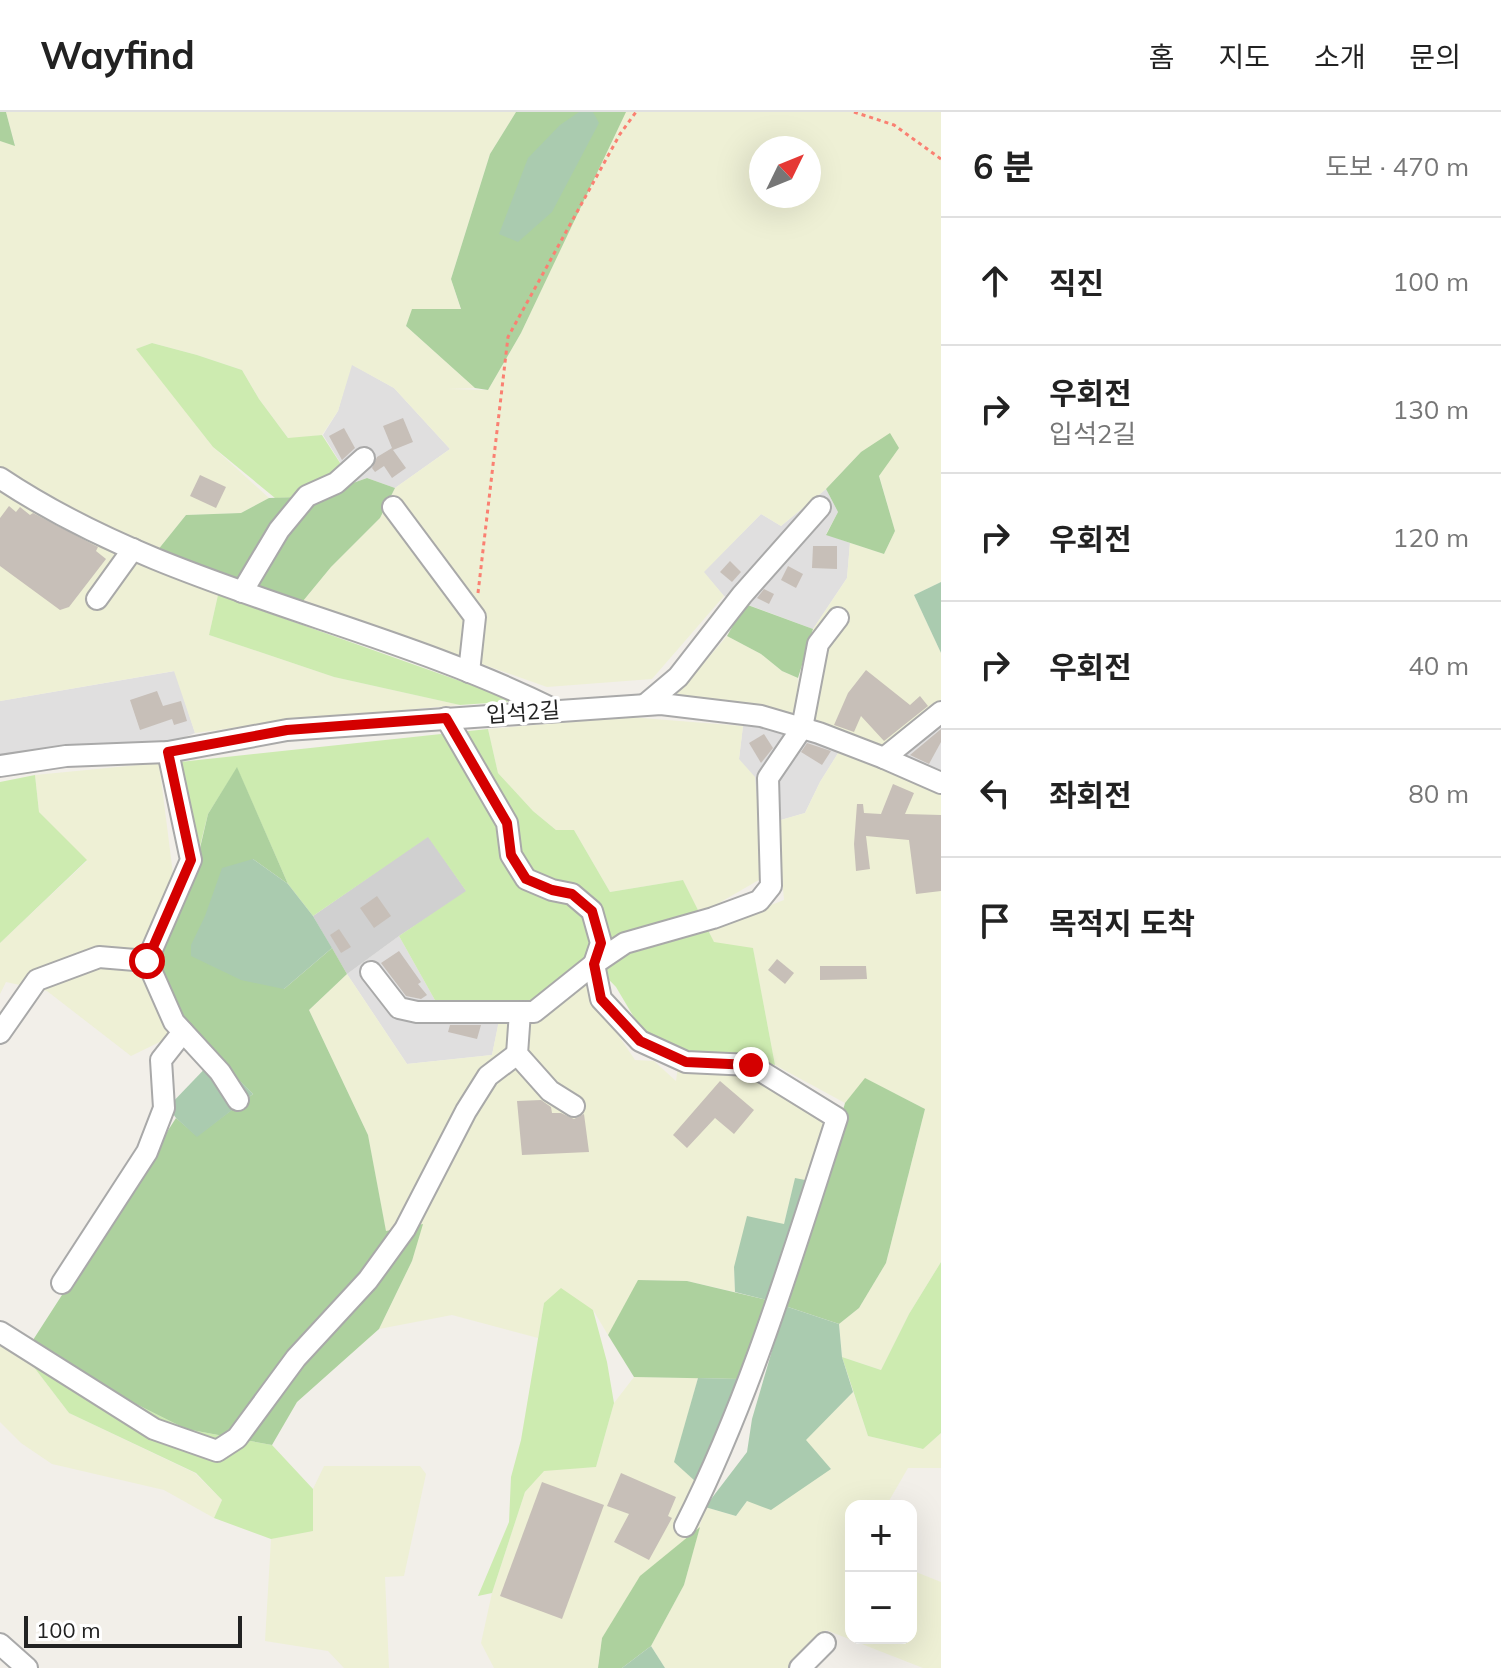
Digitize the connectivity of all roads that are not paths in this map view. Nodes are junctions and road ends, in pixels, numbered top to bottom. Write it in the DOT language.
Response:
graph roads {
  1 [pos="364,458"];
  2 [pos="0,478"];
  3 [pos="393,507"];
  4 [pos="820,507"];
  5 [pos="133,549"];
  6 [pos="242,592"];
  7 [pos="97,599"];
  8 [pos="838,618"];
  9 [pos="469,672"];
  10 [pos="646,704"];
  11 [pos="555,710"];
  12 [pos="941,712"];
  13 [pos="446,718"];
  14 [pos="802,728"];
  15 [pos="168,752"];
  16 [pos="884,758"];
  17 [pos="0,766"];
  18 [pos="941,783"];
  19 [pos="147,961"];
  20 [pos="594,964"];
  21 [pos="371,972"];
  22 [pos="520,1012"];
  23 [pos="183,1032"];
  24 [pos="0,1033"];
  25 [pos="517,1054"];
  26 [pos="238,1100"];
  27 [pos="574,1106"];
  28 [pos="62,1283"];
  29 [pos="0,1332"];
  30 [pos="685,1526"];
  31 [pos="825,1643"];
  32 [pos="0,1644"];
  33 [pos="27,1668"];
  34 [pos="800,1668"];
  1 -- 6 [label="street"];
  2 -- 5 [label="street"];
  3 -- 9 [label="street"];
  4 -- 10 [label="street"];
  5 -- 6 [label="street"];
  5 -- 7 [label="street"];
  6 -- 9 [label="street"];
  8 -- 14 [label="street"];
  9 -- 11 [label="street"];
  10 -- 11 [label="street, 입석2길"];
  10 -- 14 [label="street, 입석2길"];
  11 -- 13 [label="street, 입석2길"];
  12 -- 16 [label="street"];
  13 -- 15 [label="street, 입석2길"];
  13 -- 20 [label="street"];
  14 -- 16 [label="street, 입석2길"];
  14 -- 20 [label="street"];
  15 -- 17 [label="street, 입석2길"];
  15 -- 19 [label="street"];
  16 -- 18 [label="street, 입석2길"];
  19 -- 23 [label="street"];
  19 -- 24 [label="street"];
  20 -- 22 [label="street"];
  20 -- 30 [label="street"];
  21 -- 22 [label="street"];
  22 -- 25 [label="street"];
  23 -- 26 [label="street"];
  23 -- 28 [label="street"];
  25 -- 27 [label="street"];
  25 -- 29 [label="street"];
  31 -- 34 [label="street"];
  32 -- 33 [label="street"];
}
